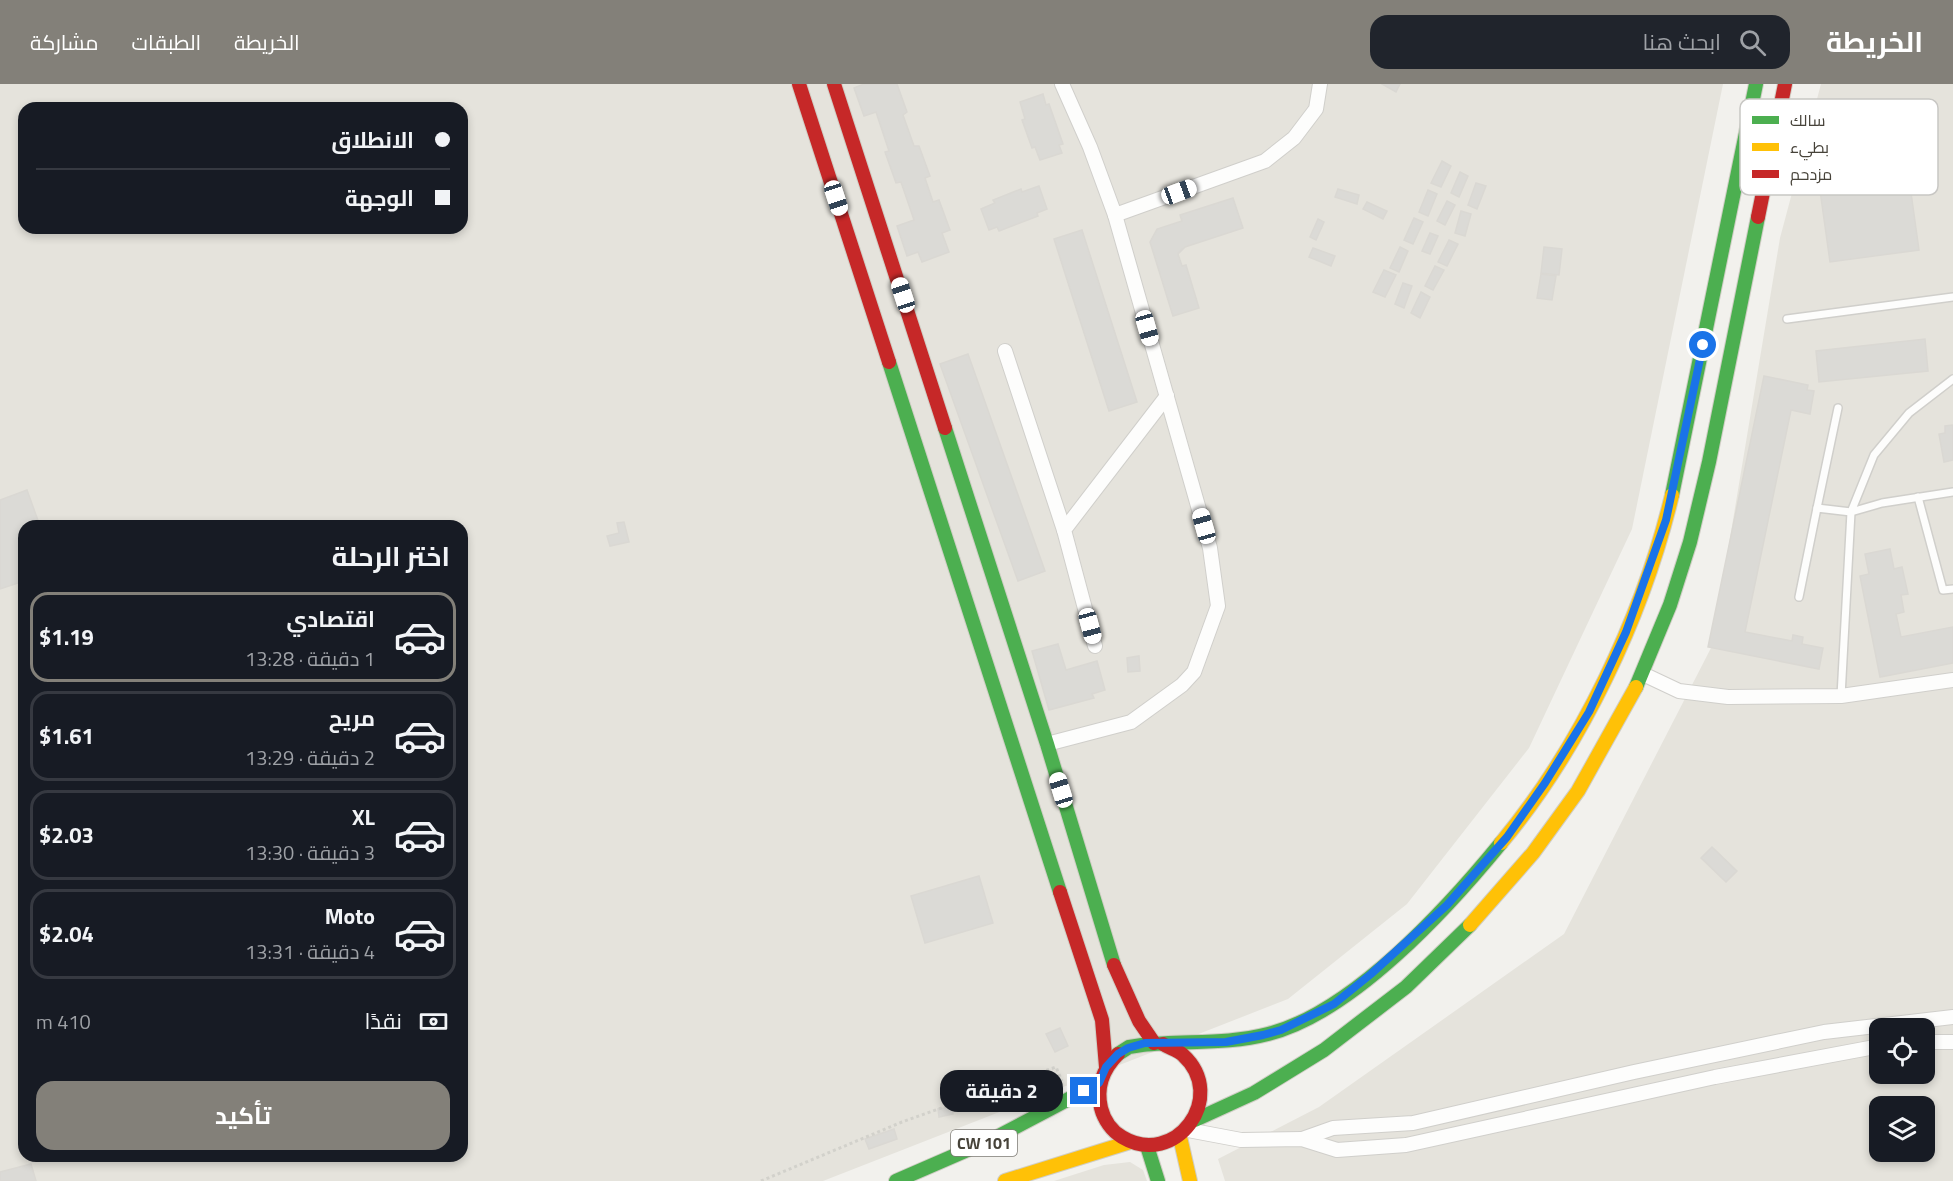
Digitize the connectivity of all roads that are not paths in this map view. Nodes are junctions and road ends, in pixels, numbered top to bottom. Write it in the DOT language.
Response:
graph roads {
  1 [pos="799,84"];
  2 [pos="834,84"];
  3 [pos="1062,84"];
  4 [pos="1320,84"];
  5 [pos="1756,84"];
  6 [pos="1785,84"];
  7 [pos="1753,99"];
  8 [pos="1782,99"];
  9 [pos="1740,162"];
  10 [pos="1763,195"];
  11 [pos="1115,215"];
  12 [pos="1953,297"];
  13 [pos="1787,319"];
  14 [pos="1005,351"];
  15 [pos="1953,379"];
  16 [pos="1167,396"];
  17 [pos="1838,408"];
  18 [pos="1953,492"];
  19 [pos="1918,497"];
  20 [pos="1817,508"];
  21 [pos="1851,512"];
  22 [pos="1064,530"];
  23 [pos="1953,589"];
  24 [pos="1799,597"];
  25 [pos="1095,646"];
  26 [pos="1642,674"];
  27 [pos="1953,680"];
  28 [pos="1841,696"];
  29 [pos="1047,744"];
  30 [pos="1953,1017"];
  31 [pos="1935,1042"];
  32 [pos="1953,1042"];
  33 [pos="1158,1044"];
  34 [pos="1764,1044"];
  35 [pos="1869,1048"];
  36 [pos="1771,1066"];
  37 [pos="1106,1067"];
  38 [pos="1099,1083"];
  39 [pos="1188,1129"];
  40 [pos="1302,1139"];
  41 [pos="1130,1142"];
  42 [pos="1147,1146"];
  43 [pos="896,1181"];
  44 [pos="1005,1181"];
  45 [pos="1158,1181"];
  46 [pos="1190,1181"];
  1 -- 37 [label="main road"];
  2 -- 29 [label="main road"];
  3 -- 11 [label="street"];
  4 -- 11 [label="street"];
  5 -- 7 [label="main road"];
  6 -- 8 [label="main road"];
  9 -- 33 [label="main road"];
  10 -- 26 [label="main road"];
  11 -- 16 [label="street"];
  12 -- 13 [label="lane"];
  14 -- 22 [label="street"];
  15 -- 21 [label="lane"];
  16 -- 22 [label="street"];
  16 -- 29 [label="street"];
  17 -- 20 [label="lane"];
  18 -- 19 [label="lane"];
  19 -- 21 [label="lane"];
  19 -- 23 [label="lane"];
  20 -- 21 [label="lane"];
  20 -- 24 [label="lane"];
  21 -- 28 [label="lane"];
  22 -- 25 [label="street"];
  26 -- 28 [label="street"];
  26 -- 39 [label="main road"];
  27 -- 28 [label="street"];
  29 -- 33 [label="main road"];
  30 -- 34 [label="street"];
  31 -- 32 [label="street"];
  33 -- 37 [label="main road"];
  33 -- 39 [label="main road"];
  34 -- 36 [label="street"];
  34 -- 40 [label="street"];
  35 -- 36 [label="street"];
  36 -- 40 [label="street"];
  37 -- 38 [label="main road"];
  38 -- 41 [label="main road"];
  38 -- 43 [label="main road, CW 101"];
  39 -- 40 [label="street"];
  39 -- 42 [label="main road"];
  39 -- 46 [label="main road"];
  41 -- 42 [label="main road"];
  41 -- 44 [label="main road, CW 101"];
  42 -- 45 [label="main road"];
}
